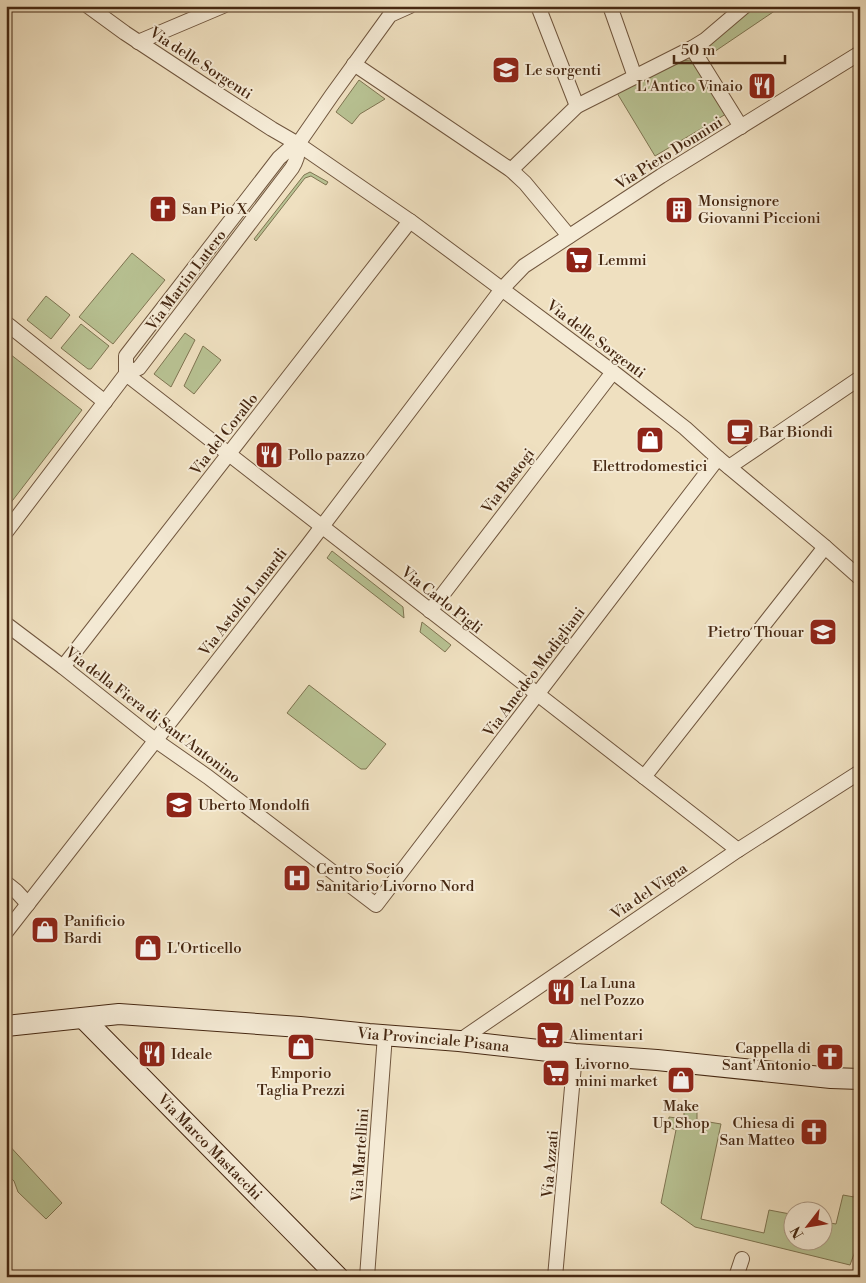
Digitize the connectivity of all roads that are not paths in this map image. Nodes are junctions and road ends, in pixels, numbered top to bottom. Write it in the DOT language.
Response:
graph roads {
  1 [pos="88,6"];
  2 [pos="223,6"];
  3 [pos="410,6"];
  4 [pos="538,6"];
  5 [pos="610,6"];
  6 [pos="741,8"];
  7 [pos="138,42"];
  8 [pos="692,48"];
  9 [pos="860,53"];
  10 [pos="354,64"];
  11 [pos="635,76"];
  12 [pos="577,106"];
  13 [pos="741,126"];
  14 [pos="298,144"];
  15 [pos="511,170"];
  16 [pos="410,222"];
  17 [pos="569,236"];
  18 [pos="502,289"];
  19 [pos="6,323"];
  20 [pos="613,372"];
  21 [pos="126,374"];
  22 [pos="860,378"];
  23 [pos="105,402"];
  24 [pos="229,454"];
  25 [pos="723,462"];
  26 [pos="322,527"];
  27 [pos="6,532"];
  28 [pos="825,547"];
  29 [pos="860,578"];
  30 [pos="430,611"];
  31 [pos="6,624"];
  32 [pos="63,667"];
  33 [pos="537,694"];
  34 [pos="155,740"];
  35 [pos="860,772"];
  36 [pos="644,777"];
  37 [pos="738,850"];
  38 [pos="6,883"];
  39 [pos="28,904"];
  40 [pos="376,906"];
  41 [pos="6,932"];
  42 [pos="83,1018"];
  43 [pos="6,1026"];
  44 [pos="385,1035"];
  45 [pos="459,1041"];
  46 [pos="575,1054"];
  47 [pos="860,1079"];
  48 [pos="742,1259"];
  49 [pos="338,1277"];
  50 [pos="367,1277"];
  51 [pos="555,1277"];
  52 [pos="736,1277"];
  1 -- 7 [label="street, Via delle Sorgenti"];
  2 -- 7 [label="street"];
  3 -- 10 [label="street"];
  4 -- 12 [label="street"];
  5 -- 11 [label="street"];
  6 -- 8 [label="street"];
  7 -- 14 [label="street, Via delle Sorgenti"];
  8 -- 11 [label="street"];
  8 -- 13 [label="street"];
  9 -- 13 [label="street, Via Piero Donnini"];
  10 -- 14 [label="street"];
  10 -- 15 [label="street"];
  11 -- 12 [label="street"];
  12 -- 15 [label="street"];
  13 -- 17 [label="street, Via Piero Donnini"];
  14 -- 16 [label="street, Via delle Sorgenti"];
  14 -- 21 [label="street, Via Martin Lutero"];
  15 -- 17 [label="street"];
  16 -- 18 [label="street, Via delle Sorgenti"];
  16 -- 24 [label="street, Via del Corallo"];
  17 -- 18 [label="street, Via Piero Donnini"];
  18 -- 20 [label="street, Via delle Sorgenti"];
  18 -- 26 [label="street, Via Astolfo Lunardi"];
  19 -- 23 [label="street"];
  20 -- 25 [label="street, Via delle Sorgenti"];
  20 -- 30 [label="street, Via Bastogi"];
  21 -- 23 [label="street, Via Martin Lutero"];
  21 -- 24 [label="street, Via Carlo Pigli"];
  22 -- 25 [label="street, Via Amedeo Modigliani"];
  23 -- 27 [label="street, Via Martin Lutero"];
  24 -- 26 [label="street, Via Carlo Pigli"];
  24 -- 32 [label="street, Via del Corallo"];
  25 -- 28 [label="street, Via delle Sorgenti"];
  25 -- 33 [label="street, Via Amedeo Modigliani"];
  26 -- 30 [label="street, Via Carlo Pigli"];
  26 -- 34 [label="street, Via Astolfo Lunardi"];
  28 -- 29 [label="street, Via delle Sorgenti"];
  28 -- 36 [label="street"];
  30 -- 33 [label="street, Via Carlo Pigli"];
  31 -- 32 [label="street, Via della Fiera di Sant'Antonino"];
  32 -- 34 [label="street, Via della Fiera di Sant'Antonino"];
  33 -- 36 [label="street, Via Carlo Pigli"];
  33 -- 40 [label="street, Via Amedeo Modigliani"];
  34 -- 39 [label="street, Via Astolfo Lunardi"];
  34 -- 40 [label="street, Via della Fiera di Sant'Antonino"];
  35 -- 37 [label="street, Via del Vigna"];
  36 -- 37 [label="street, Via Carlo Pigli"];
  37 -- 45 [label="street, Via del Vigna"];
  38 -- 39 [label="street"];
  39 -- 41 [label="street, Via Astolfo Lunardi"];
  42 -- 43 [label="street, Via Provinciale Pisana"];
  42 -- 44 [label="street, Via Provinciale Pisana"];
  42 -- 49 [label="street, Via Marco Mastacchi"];
  44 -- 45 [label="street, Via Provinciale Pisana"];
  44 -- 50 [label="street, Via Martellini"];
  45 -- 46 [label="street, Via Provinciale Pisana"];
  46 -- 47 [label="street, Via Provinciale Pisana"];
  46 -- 51 [label="street, Via Azzati"];
  48 -- 52 [label="street"];
}
